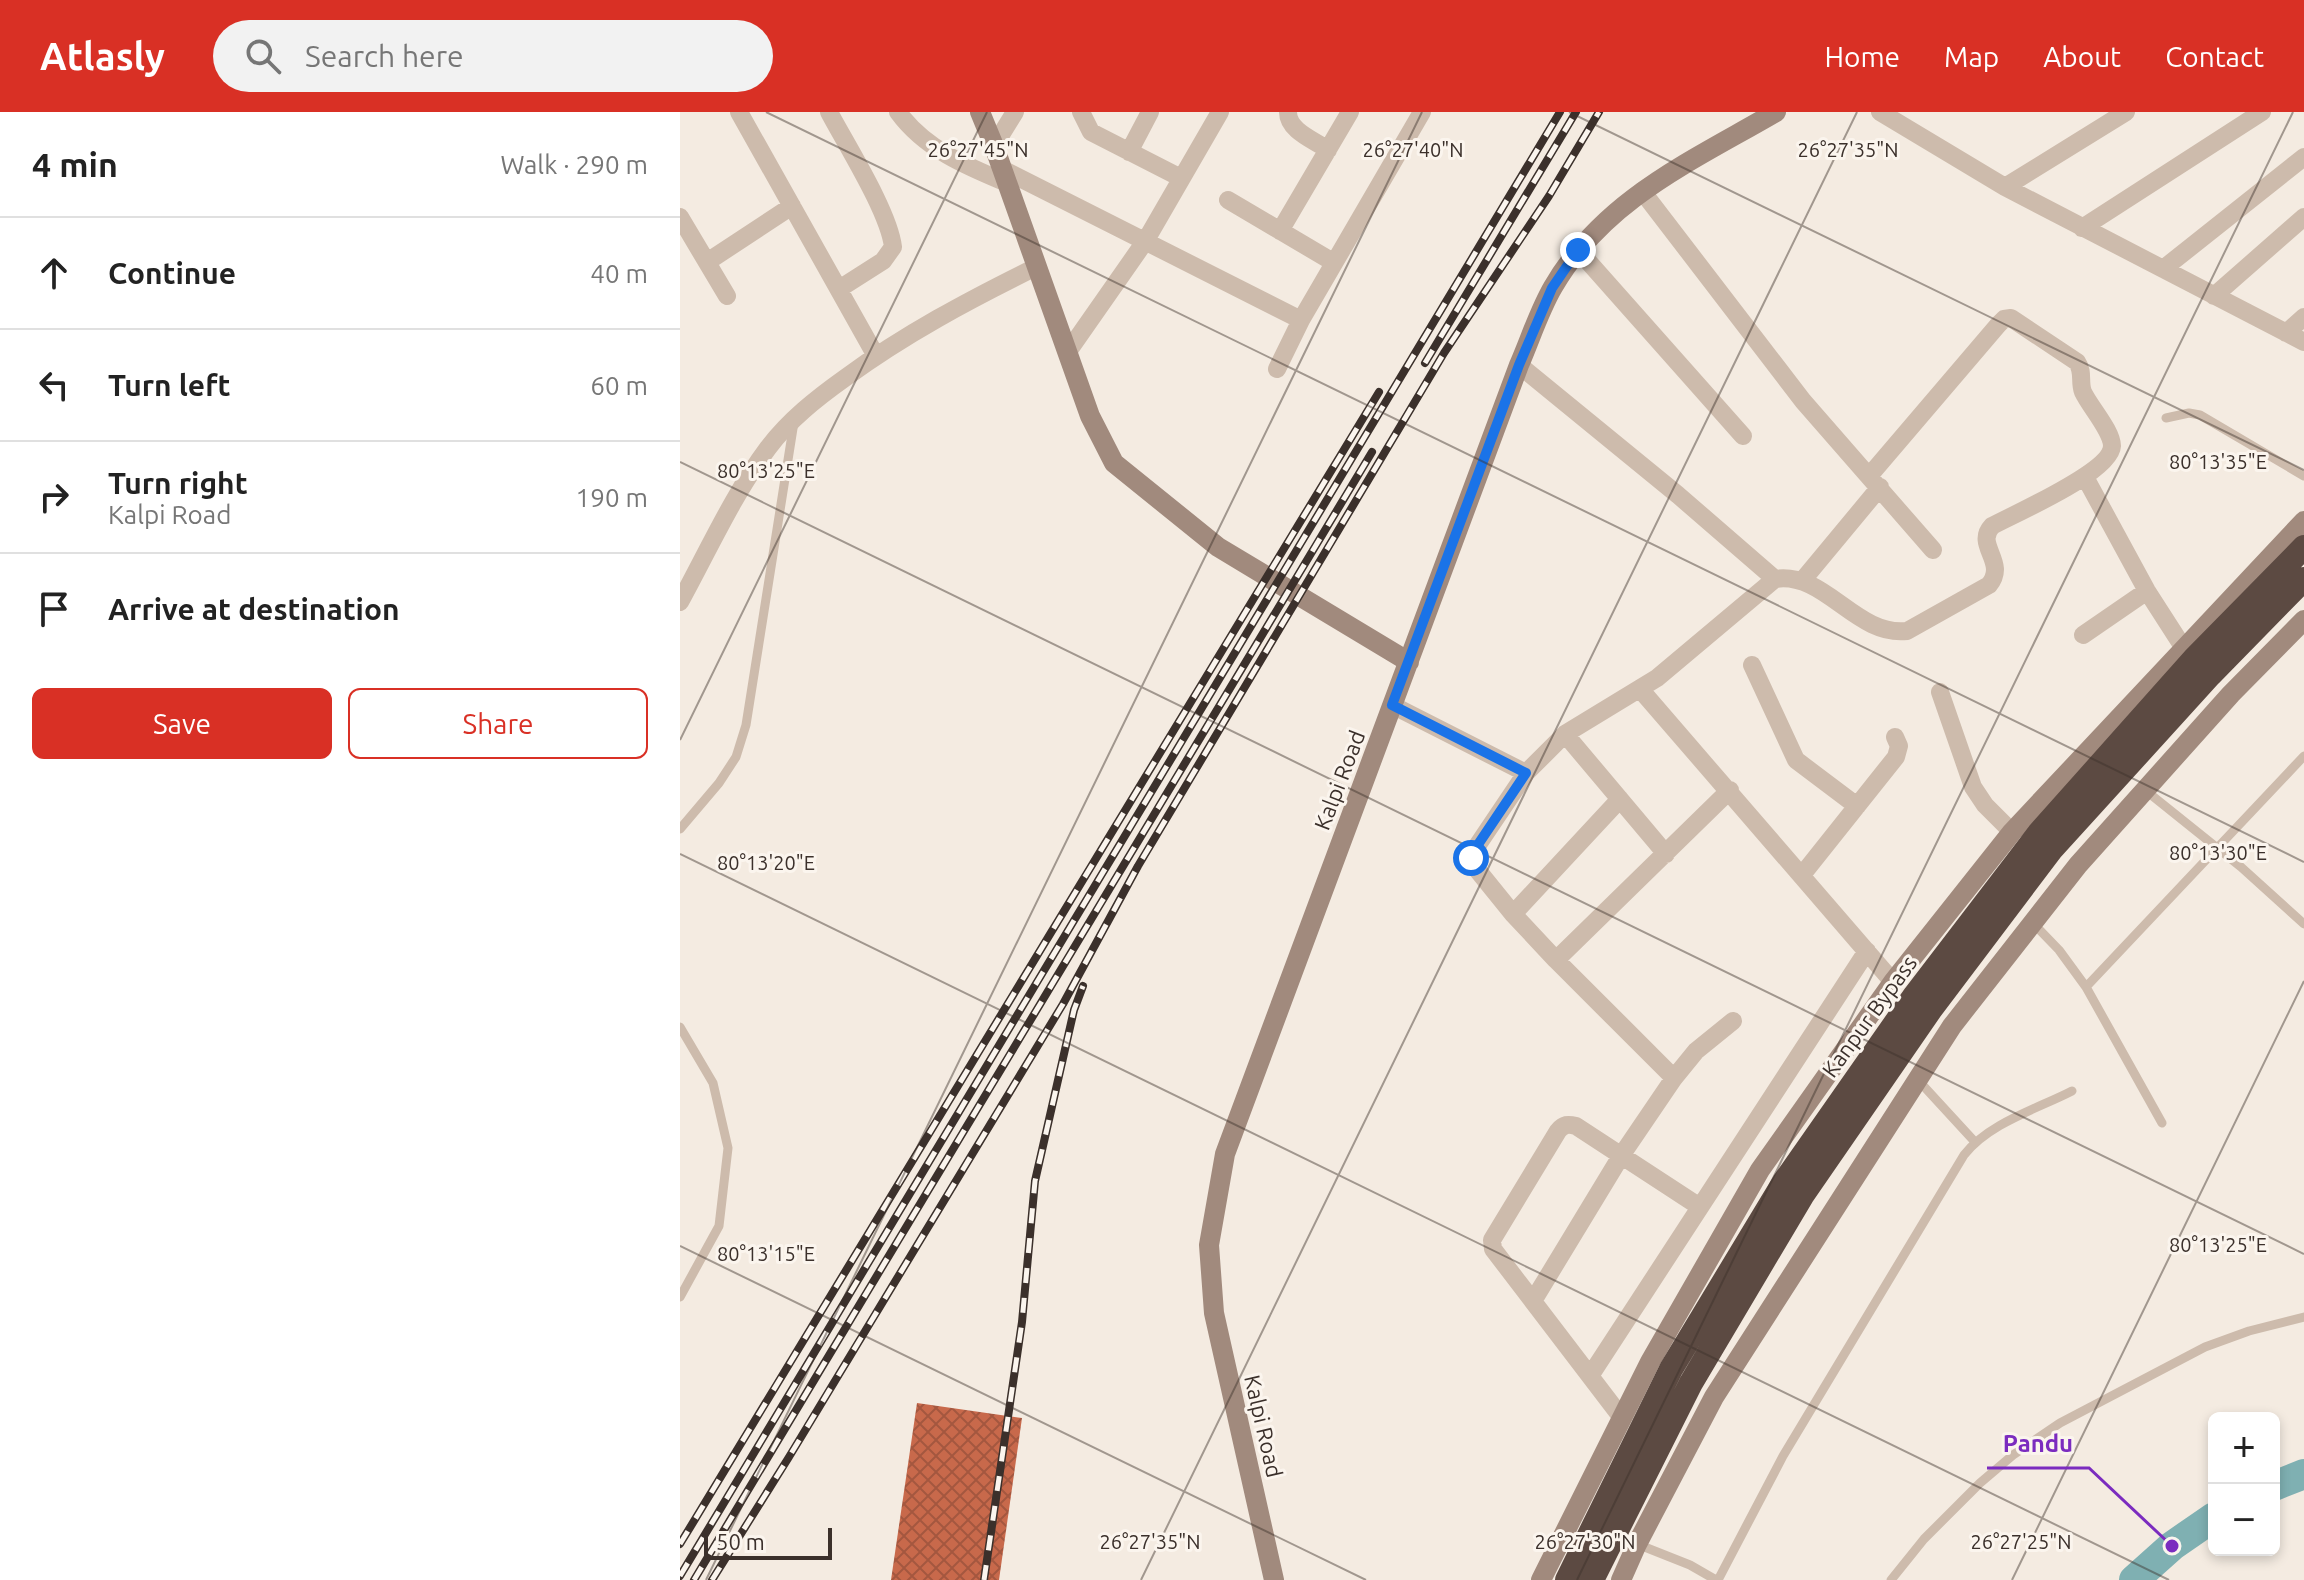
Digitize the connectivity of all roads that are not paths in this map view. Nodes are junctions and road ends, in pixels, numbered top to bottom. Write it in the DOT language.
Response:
graph roads {
  1 [pos="739,112"];
  2 [pos="829,112"];
  3 [pos="898,112"];
  4 [pos="980,112"];
  5 [pos="1015,112"];
  6 [pos="1081,112"];
  7 [pos="1150,112"];
  8 [pos="1220,112"];
  9 [pos="1288,112"];
  10 [pos="1350,112"];
  11 [pos="1422,112"];
  12 [pos="1880,112"];
  13 [pos="2126,112"];
  14 [pos="2262,112"];
  15 [pos="1774,113"];
  16 [pos="994,146"];
  17 [pos="1328,150"];
  18 [pos="1129,152"];
  19 [pos="2304,157"];
  20 [pos="1005,176"];
  21 [pos="1181,178"];
  22 [pos="2005,187"];
  23 [pos="1642,191"];
  24 [pos="1228,200"];
  25 [pos="792,206"];
  26 [pos="680,217"];
  27 [pos="2304,217"];
  28 [pos="2082,228"];
  29 [pos="1280,231"];
  30 [pos="1146,240"];
  31 [pos="1578,250"];
  32 [pos="707,262"];
  33 [pos="1333,262"];
  34 [pos="1036,267"];
  35 [pos="2163,269"];
  36 [pos="839,289"];
  37 [pos="727,296"];
  38 [pos="2214,296"];
  39 [pos="2304,317"];
  40 [pos="1301,320"];
  41 [pos="2286,333"];
  42 [pos="2304,342"];
  43 [pos="1067,353"];
  44 [pos="876,356"];
  45 [pos="1519,365"];
  46 [pos="1277,369"];
  47 [pos="794,418"];
  48 [pos="2166,418"];
  49 [pos="1743,436"];
  50 [pos="2304,476"];
  51 [pos="2085,477"];
  52 [pos="1875,481"];
  53 [pos="2304,521"];
  54 [pos="2304,547"];
  55 [pos="1933,550"];
  56 [pos="1775,579"];
  57 [pos="2304,579"];
  58 [pos="1802,581"];
  59 [pos="2147,591"];
  60 [pos="680,602"];
  61 [pos="2304,620"];
  62 [pos="2083,635"];
  63 [pos="2183,647"];
  64 [pos="1409,662"];
  65 [pos="1752,665"];
  66 [pos="1640,689"];
  67 [pos="1940,692"];
  68 [pos="1392,705"];
  69 [pos="1565,734"];
  70 [pos="1895,737"];
  71 [pos="2304,756"];
  72 [pos="1526,773"];
  73 [pos="1730,790"];
  74 [pos="2145,790"];
  75 [pos="1620,799"];
  76 [pos="1857,806"];
  77 [pos="680,829"];
  78 [pos="2012,832"];
  79 [pos="2218,847"];
  80 [pos="1666,854"];
  81 [pos="1802,875"];
  82 [pos="1513,914"];
  83 [pos="2033,923"];
  84 [pos="2304,924"];
  85 [pos="1867,951"];
  86 [pos="1556,960"];
  87 [pos="1893,982"];
  88 [pos="2086,987"];
  89 [pos="1733,1021"];
  90 [pos="680,1027"];
  91 [pos="1674,1078"];
  92 [pos="1918,1080"];
  93 [pos="2072,1091"];
  94 [pos="2162,1123"];
  95 [pos="1975,1142"];
  96 [pos="1621,1156"];
  97 [pos="1700,1207"];
  98 [pos="680,1297"];
  99 [pos="1533,1301"];
  100 [pos="2304,1317"];
  101 [pos="1590,1376"];
  102 [pos="1622,1418"];
  103 [pos="1637,1544"];
  104 [pos="1274,1580"];
  105 [pos="1541,1580"];
  106 [pos="1567,1580"];
  107 [pos="1592,1580"];
  108 [pos="1621,1580"];
  109 [pos="1717,1580"];
  110 [pos="1891,1580"];
  1 -- 25 [label="street"];
  2 -- 36 [label="street"];
  3 -- 20 [label="street"];
  4 -- 16 [label="main road"];
  5 -- 16 [label="street"];
  6 -- 18 [label="street"];
  7 -- 18 [label="street"];
  8 -- 21 [label="street"];
  9 -- 17 [label="street"];
  10 -- 17 [label="street"];
  11 -- 33 [label="street"];
  12 -- 22 [label="street"];
  13 -- 22 [label="street"];
  14 -- 28 [label="street"];
  15 -- 23 [label="main road, Kalpi Road"];
  16 -- 20 [label="main road"];
  17 -- 29 [label="street"];
  18 -- 21 [label="street"];
  19 -- 35 [label="street"];
  20 -- 30 [label="street"];
  20 -- 34 [label="main road"];
  21 -- 30 [label="street"];
  22 -- 28 [label="street"];
  23 -- 31 [label="main road, Kalpi Road"];
  23 -- 52 [label="street"];
  24 -- 29 [label="street"];
  25 -- 32 [label="street"];
  25 -- 36 [label="street"];
  26 -- 32 [label="street"];
  27 -- 38 [label="street"];
  28 -- 35 [label="street"];
  29 -- 33 [label="street"];
  30 -- 40 [label="street"];
  30 -- 43 [label="street"];
  31 -- 45 [label="main road, Kalpi Road"];
  31 -- 49 [label="street"];
  32 -- 37 [label="street"];
  33 -- 40 [label="street"];
  34 -- 43 [label="main road"];
  34 -- 44 [label="street"];
  35 -- 38 [label="street"];
  36 -- 44 [label="street"];
  38 -- 41 [label="street"];
  39 -- 41 [label="street"];
  40 -- 46 [label="street"];
  41 -- 42 [label="street"];
  43 -- 64 [label="main road"];
  44 -- 47 [label="street"];
  45 -- 56 [label="street"];
  45 -- 64 [label="main road, Kalpi Road"];
  47 -- 60 [label="street"];
  47 -- 77 [label="lane"];
  48 -- 50 [label="lane"];
  51 -- 52 [label="street"];
  51 -- 58 [label="street"];
  51 -- 59 [label="street"];
  52 -- 55 [label="street"];
  52 -- 58 [label="street"];
  53 -- 63 [label="main road"];
  54 -- 106 [label="highway, Kanpur Bypass"];
  56 -- 58 [label="street"];
  56 -- 66 [label="street"];
  57 -- 107 [label="highway, Kanpur Bypass"];
  59 -- 62 [label="street"];
  59 -- 63 [label="street"];
  61 -- 74 [label="main road"];
  63 -- 78 [label="main road"];
  64 -- 68 [label="main road, Kalpi Road"];
  65 -- 76 [label="street"];
  66 -- 69 [label="street"];
  66 -- 73 [label="street"];
  67 -- 78 [label="street"];
  68 -- 72 [label="street"];
  68 -- 104 [label="main road, Kalpi Road"];
  69 -- 72 [label="street"];
  69 -- 75 [label="street"];
  70 -- 76 [label="street"];
  71 -- 79 [label="lane"];
  72 -- 82 [label="street"];
  73 -- 80 [label="street"];
  73 -- 81 [label="street"];
  74 -- 79 [label="lane"];
  74 -- 83 [label="main road"];
  75 -- 80 [label="street"];
  75 -- 82 [label="street"];
  76 -- 81 [label="street"];
  78 -- 87 [label="main road"];
  79 -- 84 [label="lane"];
  79 -- 88 [label="lane"];
  80 -- 86 [label="street"];
  81 -- 85 [label="street"];
  82 -- 86 [label="street"];
  83 -- 88 [label="lane"];
  83 -- 92 [label="main road"];
  85 -- 87 [label="street"];
  85 -- 97 [label="street"];
  86 -- 91 [label="street"];
  87 -- 102 [label="main road"];
  88 -- 94 [label="lane"];
  89 -- 91 [label="street"];
  90 -- 98 [label="lane"];
  91 -- 96 [label="street"];
  92 -- 95 [label="lane"];
  92 -- 103 [label="main road"];
  93 -- 95 [label="lane"];
  95 -- 109 [label="lane"];
  96 -- 97 [label="street"];
  96 -- 99 [label="street"];
  96 -- 99 [label="street"];
  97 -- 101 [label="street"];
  99 -- 101 [label="street"];
  100 -- 110 [label="lane"];
  101 -- 102 [label="street"];
  102 -- 105 [label="main road"];
  103 -- 108 [label="main road"];
  103 -- 109 [label="lane"];
}
